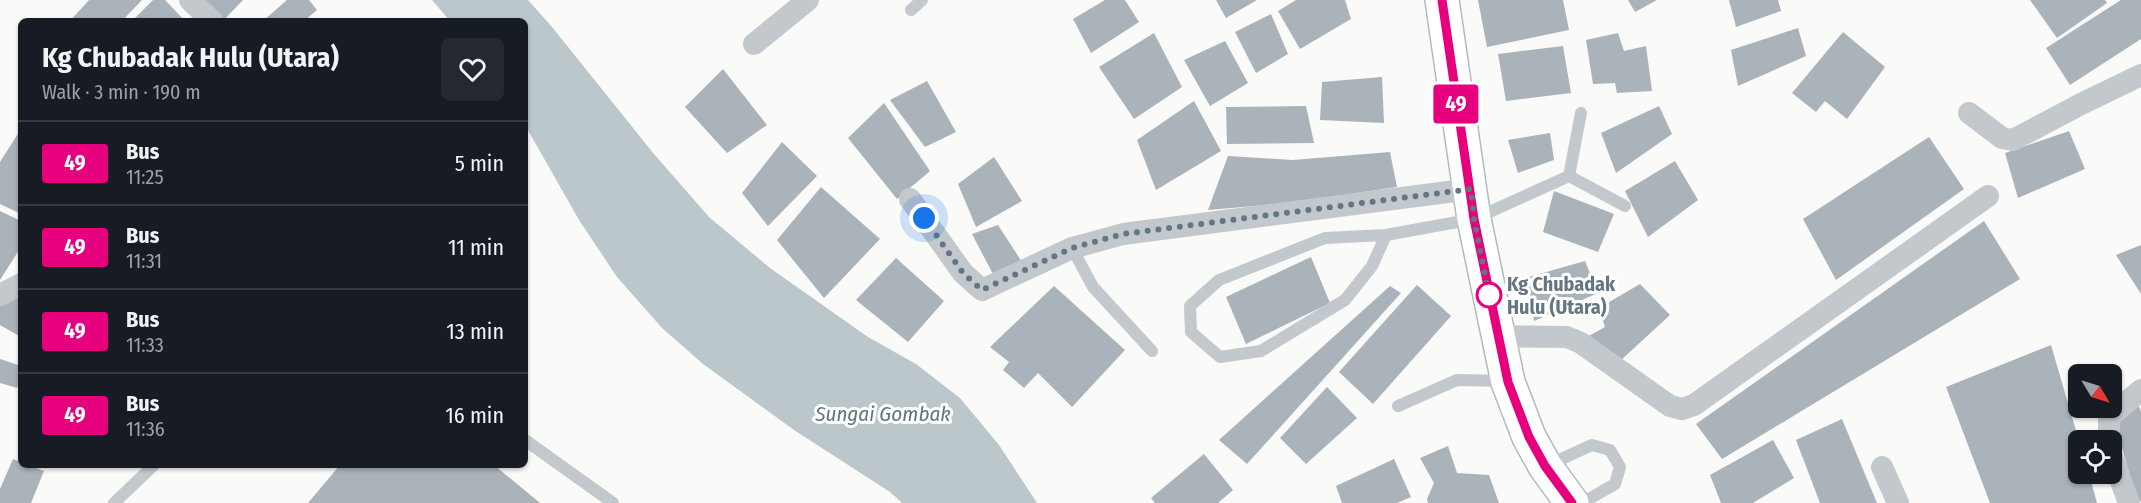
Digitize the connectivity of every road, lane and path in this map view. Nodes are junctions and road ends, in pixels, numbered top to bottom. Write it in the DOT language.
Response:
graph roads {
  1 [pos="190,0"];
  2 [pos="808,0"];
  3 [pos="922,0"];
  4 [pos="1442,0"];
  5 [pos="911,10"];
  6 [pos="209,18"];
  7 [pos="754,44"];
  8 [pos="2141,75"];
  9 [pos="1581,113"];
  10 [pos="1969,113"];
  11 [pos="1569,176"];
  12 [pos="1988,196"];
  13 [pos="910,199"];
  14 [pos="1472,204"];
  15 [pos="1625,206"];
  16 [pos="1386,235"];
  17 [pos="1072,248"];
  18 [pos="18,286"];
  19 [pos="0,295"];
  20 [pos="1498,336"];
  21 [pos="1152,351"];
  22 [pos="1508,382"];
  23 [pos="2141,390"];
  24 [pos="1398,406"];
  25 [pos="2109,430"];
  26 [pos="528,442"];
  27 [pos="1545,466"];
  28 [pos="1882,466"];
  29 [pos="151,468"];
  30 [pos="2122,484"];
  31 [pos="114,503"];
  32 [pos="613,503"];
  33 [pos="1572,503"];
  34 [pos="1582,503"];
  35 [pos="1898,503"];
  36 [pos="2129,503"];
  1 -- 6 [label="street"];
  2 -- 7 [label="street"];
  3 -- 5 [label="lane"];
  4 -- 14 [label="street"];
  8 -- 10 [label="street"];
  9 -- 11 [label="lane"];
  11 -- 14 [label="lane"];
  11 -- 15 [label="lane"];
  12 -- 20 [label="street"];
  13 -- 17 [label="street"];
  14 -- 16 [label="lane"];
  14 -- 17 [label="street"];
  14 -- 20 [label="street"];
  16 -- 16 [label="lane"];
  17 -- 21 [label="lane"];
  18 -- 19 [label="street"];
  20 -- 22 [label="street"];
  22 -- 24 [label="lane"];
  22 -- 27 [label="street"];
  23 -- 25 [label="street"];
  26 -- 32 [label="lane"];
  27 -- 33 [label="street"];
  27 -- 34 [label="lane"];
  28 -- 35 [label="street"];
  29 -- 31 [label="lane"];
  30 -- 36 [label="street"];
}
